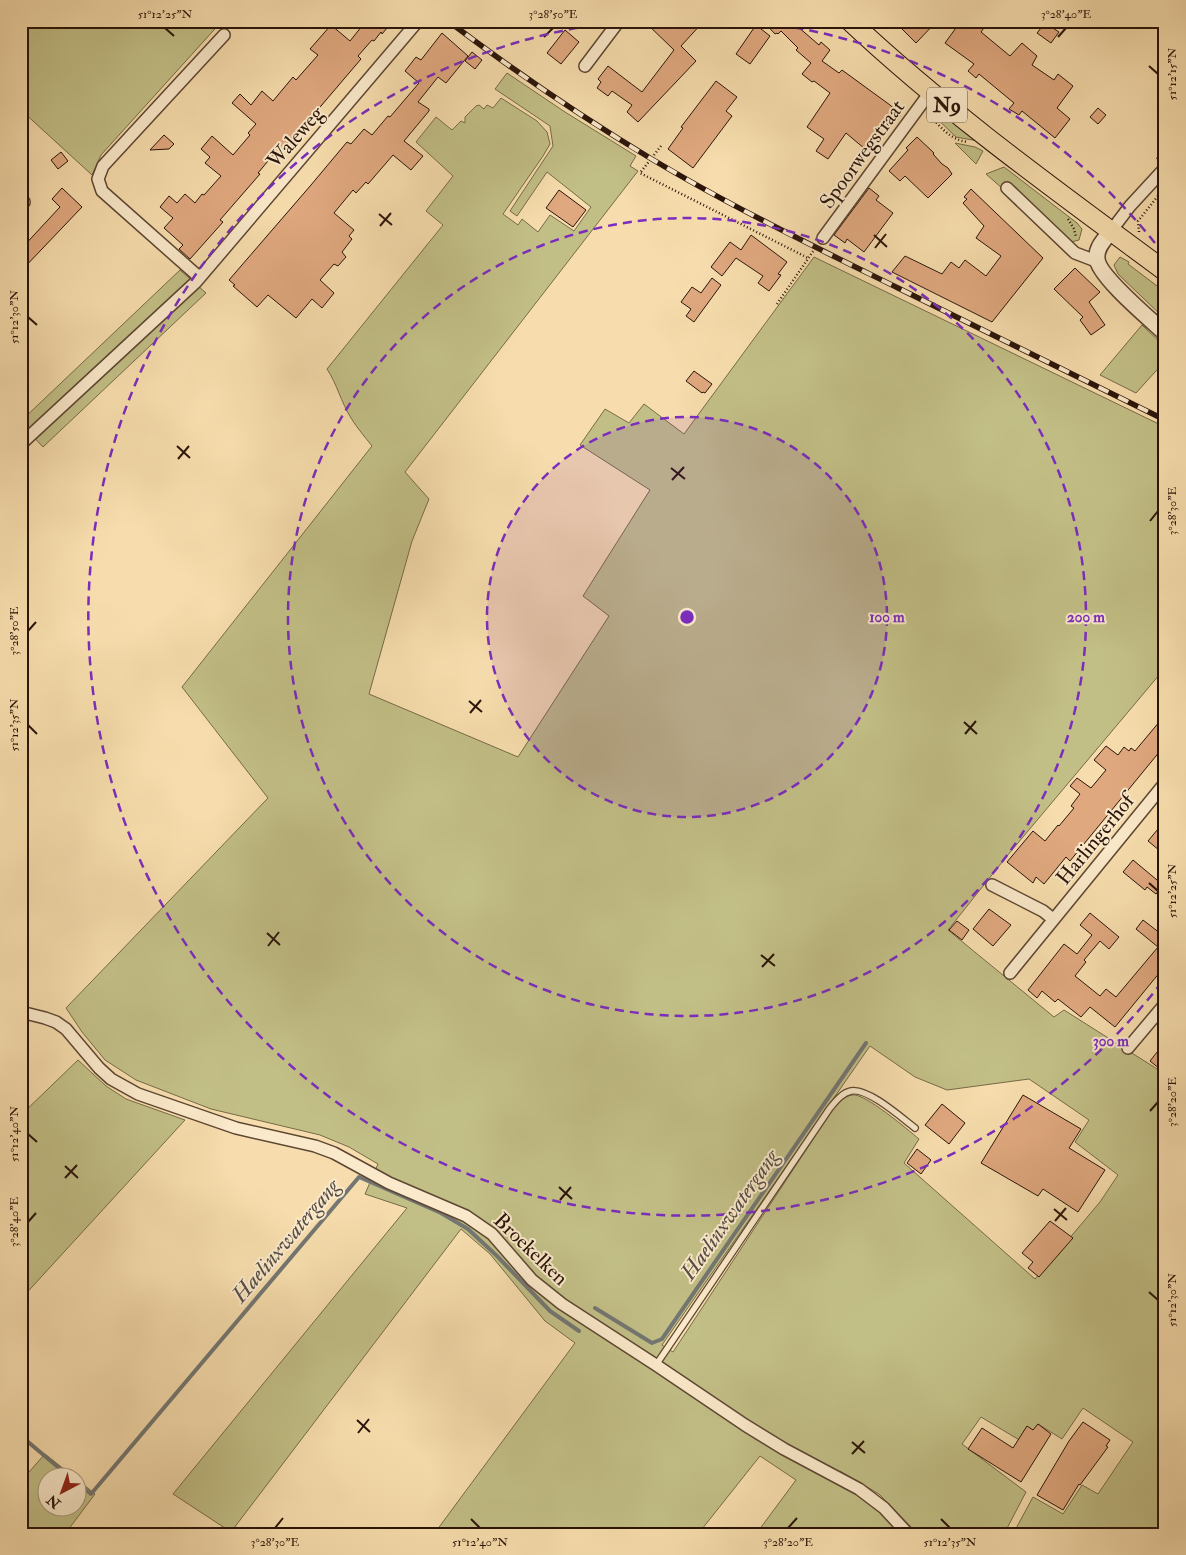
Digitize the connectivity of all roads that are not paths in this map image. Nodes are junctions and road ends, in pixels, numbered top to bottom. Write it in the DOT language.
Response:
graph roads {
  1 [pos="418,21"];
  2 [pos="620,21"];
  3 [pos="850,21"];
  4 [pos="224,35"];
  5 [pos="585,66"];
  6 [pos="931,91"];
  7 [pos="1165,168"];
  8 [pos="1006,188"];
  9 [pos="1110,231"];
  10 [pos="823,238"];
  11 [pos="1096,261"];
  12 [pos="1165,271"];
  13 [pos="199,277"];
  14 [pos="1165,333"];
  15 [pos="21,444"];
  16 [pos="1165,783"];
  17 [pos="992,885"];
  18 [pos="1053,919"];
  19 [pos="1010,974"];
  20 [pos="1165,1004"];
  21 [pos="21,1012"];
  22 [pos="1128,1048"];
  23 [pos="915,1128"];
  24 [pos="656,1365"];
  25 [pos="908,1534"];
  1 -- 13 [label="street, Waleweg"];
  2 -- 5 [label="street"];
  3 -- 6 [label="main road, N9"];
  4 -- 13 [label="street"];
  6 -- 9 [label="main road, N9"];
  6 -- 10 [label="street, Spoorwegstraat"];
  7 -- 9 [label="street"];
  8 -- 11 [label="street"];
  9 -- 11 [label="street"];
  9 -- 12 [label="main road, N9"];
  11 -- 14 [label="street"];
  13 -- 15 [label="street, Waleweg"];
  16 -- 18 [label="street, Harlingerhof"];
  17 -- 18 [label="street"];
  18 -- 19 [label="street, Harlingerhof"];
  20 -- 22 [label="street"];
  21 -- 24 [label="street, Broekelken"];
  23 -- 24 [label="lane"];
  24 -- 25 [label="street, Broekelken"];
}
